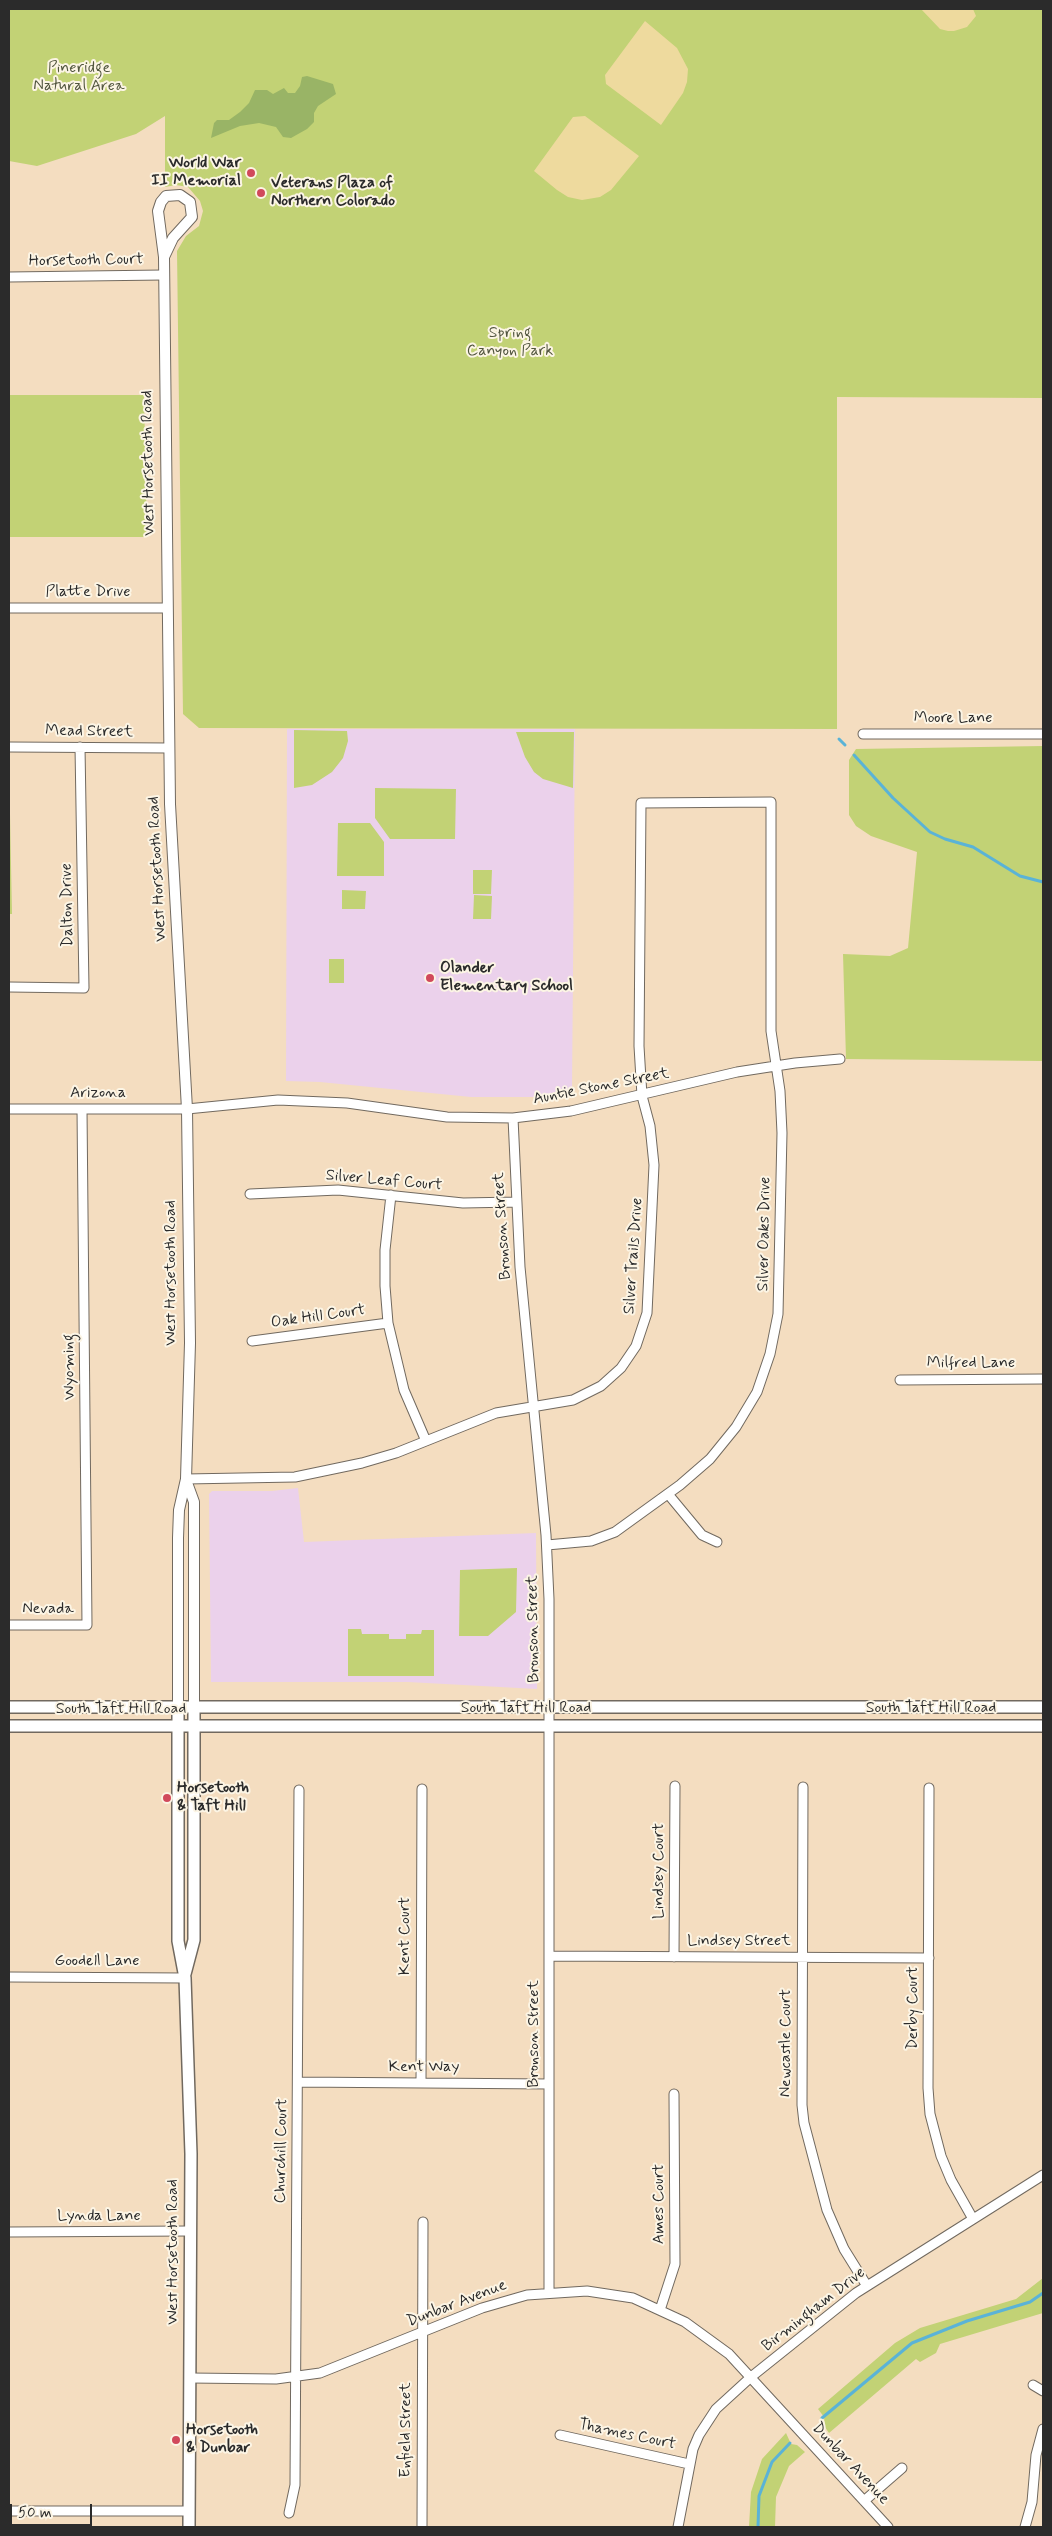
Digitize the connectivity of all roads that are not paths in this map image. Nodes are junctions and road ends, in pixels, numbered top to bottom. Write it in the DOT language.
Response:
graph roads {
  1 [pos="164,257"];
  2 [pos="163,275"];
  3 [pos="9,277"];
  4 [pos="9,608"];
  5 [pos="167,608"];
  6 [pos="863,734"];
  7 [pos="1043,734"];
  8 [pos="9,747"];
  9 [pos="80,747"];
  10 [pos="169,748"];
  11 [pos="771,802"];
  12 [pos="9,987"];
  13 [pos="840,1059"];
  14 [pos="776,1065"];
  15 [pos="642,1096"];
  16 [pos="187,1108"];
  17 [pos="9,1109"];
  18 [pos="82,1109"];
  19 [pos="513,1118"];
  20 [pos="250,1194"];
  21 [pos="391,1195"];
  22 [pos="516,1202"];
  23 [pos="388,1323"];
  24 [pos="252,1341"];
  25 [pos="1043,1379"];
  26 [pos="900,1380"];
  27 [pos="534,1407"];
  28 [pos="426,1441"];
  29 [pos="186,1479"];
  30 [pos="668,1494"];
  31 [pos="717,1542"];
  32 [pos="547,1545"];
  33 [pos="9,1625"];
  34 [pos="87,1625"];
  35 [pos="9,1707"];
  36 [pos="178,1707"];
  37 [pos="194,1707"];
  38 [pos="551,1707"];
  39 [pos="1043,1707"];
  40 [pos="9,1726"];
  41 [pos="178,1726"];
  42 [pos="193,1726"];
  43 [pos="551,1726"];
  44 [pos="1043,1726"];
  45 [pos="675,1786"];
  46 [pos="803,1787"];
  47 [pos="929,1788"];
  48 [pos="422,1789"];
  49 [pos="299,1790"];
  50 [pos="550,1956"];
  51 [pos="674,1957"];
  52 [pos="802,1957"];
  53 [pos="929,1958"];
  54 [pos="9,1977"];
  55 [pos="185,1978"];
  56 [pos="298,2082"];
  57 [pos="421,2083"];
  58 [pos="549,2084"];
  59 [pos="674,2094"];
  60 [pos="1043,2175"];
  61 [pos="973,2219"];
  62 [pos="423,2222"];
  63 [pos="190,2231"];
  64 [pos="9,2232"];
  65 [pos="867,2286"];
  66 [pos="549,2292"];
  67 [pos="660,2310"];
  68 [pos="422,2333"];
  69 [pos="751,2377"];
  70 [pos="190,2378"];
  71 [pos="295,2378"];
  72 [pos="1033,2385"];
  73 [pos="1043,2391"];
  74 [pos="1043,2430"];
  75 [pos="560,2435"];
  76 [pos="689,2464"];
  77 [pos="902,2468"];
  78 [pos="864,2502"];
  79 [pos="9,2511"];
  80 [pos="189,2511"];
  81 [pos="289,2512"];
  82 [pos="189,2527"];
  83 [pos="422,2527"];
  84 [pos="678,2527"];
  85 [pos="888,2527"];
  86 [pos="1025,2527"];
  1 -- 1 [label="street, West Horsetooth Road"];
  1 -- 2 [label="street, West Horsetooth Road"];
  2 -- 3 [label="street, Horsetooth Court"];
  2 -- 5 [label="street, West Horsetooth Road"];
  4 -- 5 [label="street, Platte Drive"];
  5 -- 10 [label="street, West Horsetooth Road"];
  6 -- 7 [label="street, Moore Lane"];
  8 -- 9 [label="street, Mead Street"];
  9 -- 10 [label="street, Mead Street"];
  9 -- 12 [label="street, Dalton Drive"];
  10 -- 16 [label="street, West Horsetooth Road"];
  11 -- 14 [label="street, Silver Oaks Drive"];
  11 -- 15 [label="street, Silver Trails Drive"];
  13 -- 14 [label="street, Auntie Stone Street"];
  14 -- 15 [label="street, Auntie Stone Street"];
  14 -- 30 [label="street, Silver Oaks Drive"];
  15 -- 19 [label="street, Auntie Stone Street"];
  15 -- 27 [label="street, Silver Trails Drive"];
  16 -- 18 [label="street, Arizona"];
  16 -- 19 [label="street, Auntie Stone Street"];
  16 -- 29 [label="street, West Horsetooth Road"];
  17 -- 18 [label="street, Arizona"];
  18 -- 34 [label="street, Wyoming"];
  19 -- 22 [label="street, Bronson Street"];
  20 -- 21 [label="street, Silver Leaf Court"];
  21 -- 22 [label="street, Silver Leaf Court"];
  21 -- 23 [label="street"];
  22 -- 27 [label="street, Bronson Street"];
  23 -- 24 [label="street, Oak Hill Court"];
  23 -- 28 [label="street"];
  25 -- 26 [label="street, Milfred Lane"];
  27 -- 28 [label="street, Silver Trails Drive"];
  27 -- 32 [label="street, Bronson Street"];
  28 -- 29 [label="street, Silver Trails Drive"];
  29 -- 36 [label="street, West Horsetooth Road"];
  29 -- 37 [label="street, West Horsetooth Road"];
  30 -- 31 [label="street"];
  30 -- 32 [label="street, Silver Oaks Drive"];
  32 -- 38 [label="street, Bronson Street"];
  33 -- 34 [label="street, Nevada"];
  35 -- 36 [label="main road, South Taft Hill Road"];
  36 -- 37 [label="main road, South Taft Hill Road"];
  36 -- 41 [label="main road, West Horsetooth Road"];
  37 -- 38 [label="main road, South Taft Hill Road"];
  37 -- 42 [label="main road, West Horsetooth Road"];
  38 -- 39 [label="main road, South Taft Hill Road"];
  38 -- 43 [label="street, Bronson Street"];
  40 -- 41 [label="main road, South Taft Hill Road"];
  41 -- 42 [label="main road, South Taft Hill Road"];
  41 -- 55 [label="main road, West Horsetooth Road"];
  42 -- 43 [label="main road, South Taft Hill Road"];
  42 -- 55 [label="main road, West Horsetooth Road"];
  43 -- 44 [label="main road, South Taft Hill Road"];
  43 -- 50 [label="street, Bronson Street"];
  45 -- 51 [label="street, Lindsey Court"];
  46 -- 52 [label="street, Newcastle Court"];
  47 -- 53 [label="street, Derby Court"];
  48 -- 57 [label="street, Kent Court"];
  49 -- 56 [label="street, Churchill Court"];
  50 -- 51 [label="street, Lindsey Street"];
  50 -- 58 [label="street, Bronson Street"];
  51 -- 52 [label="street, Lindsey Street"];
  52 -- 53 [label="street, Lindsey Street"];
  52 -- 65 [label="street, Newcastle Court"];
  53 -- 61 [label="street, Derby Court"];
  54 -- 55 [label="street, Goodell Lane"];
  55 -- 63 [label="main road, West Horsetooth Road"];
  56 -- 57 [label="street, Kent Way"];
  56 -- 71 [label="street, Churchill Court"];
  57 -- 58 [label="street, Kent Way"];
  58 -- 66 [label="street, Bronson Street"];
  59 -- 67 [label="street, Ames Court"];
  60 -- 61 [label="street, Birmingham Drive"];
  61 -- 65 [label="street, Birmingham Drive"];
  62 -- 68 [label="street, Enfield Street"];
  63 -- 64 [label="street, Lynda Lane"];
  63 -- 70 [label="main road, West Horsetooth Road"];
  65 -- 69 [label="street, Birmingham Drive"];
  66 -- 67 [label="street, Dunbar Avenue"];
  66 -- 68 [label="street, Dunbar Avenue"];
  67 -- 69 [label="street, Dunbar Avenue"];
  68 -- 71 [label="street, Dunbar Avenue"];
  68 -- 83 [label="street, Enfield Street"];
  69 -- 76 [label="street, Birmingham Drive"];
  69 -- 78 [label="street, Dunbar Avenue"];
  70 -- 71 [label="street, Dunbar Avenue"];
  70 -- 80 [label="main road, West Horsetooth Road"];
  71 -- 81 [label="street, Churchill Court"];
  72 -- 73 [label="street"];
  74 -- 86 [label="street"];
  75 -- 76 [label="street, Thames Court"];
  76 -- 84 [label="street, Birmingham Drive"];
  77 -- 78 [label="street"];
  78 -- 85 [label="street, Dunbar Avenue"];
  79 -- 80 [label="street"];
  80 -- 82 [label="main road, West Horsetooth Road"];
}
